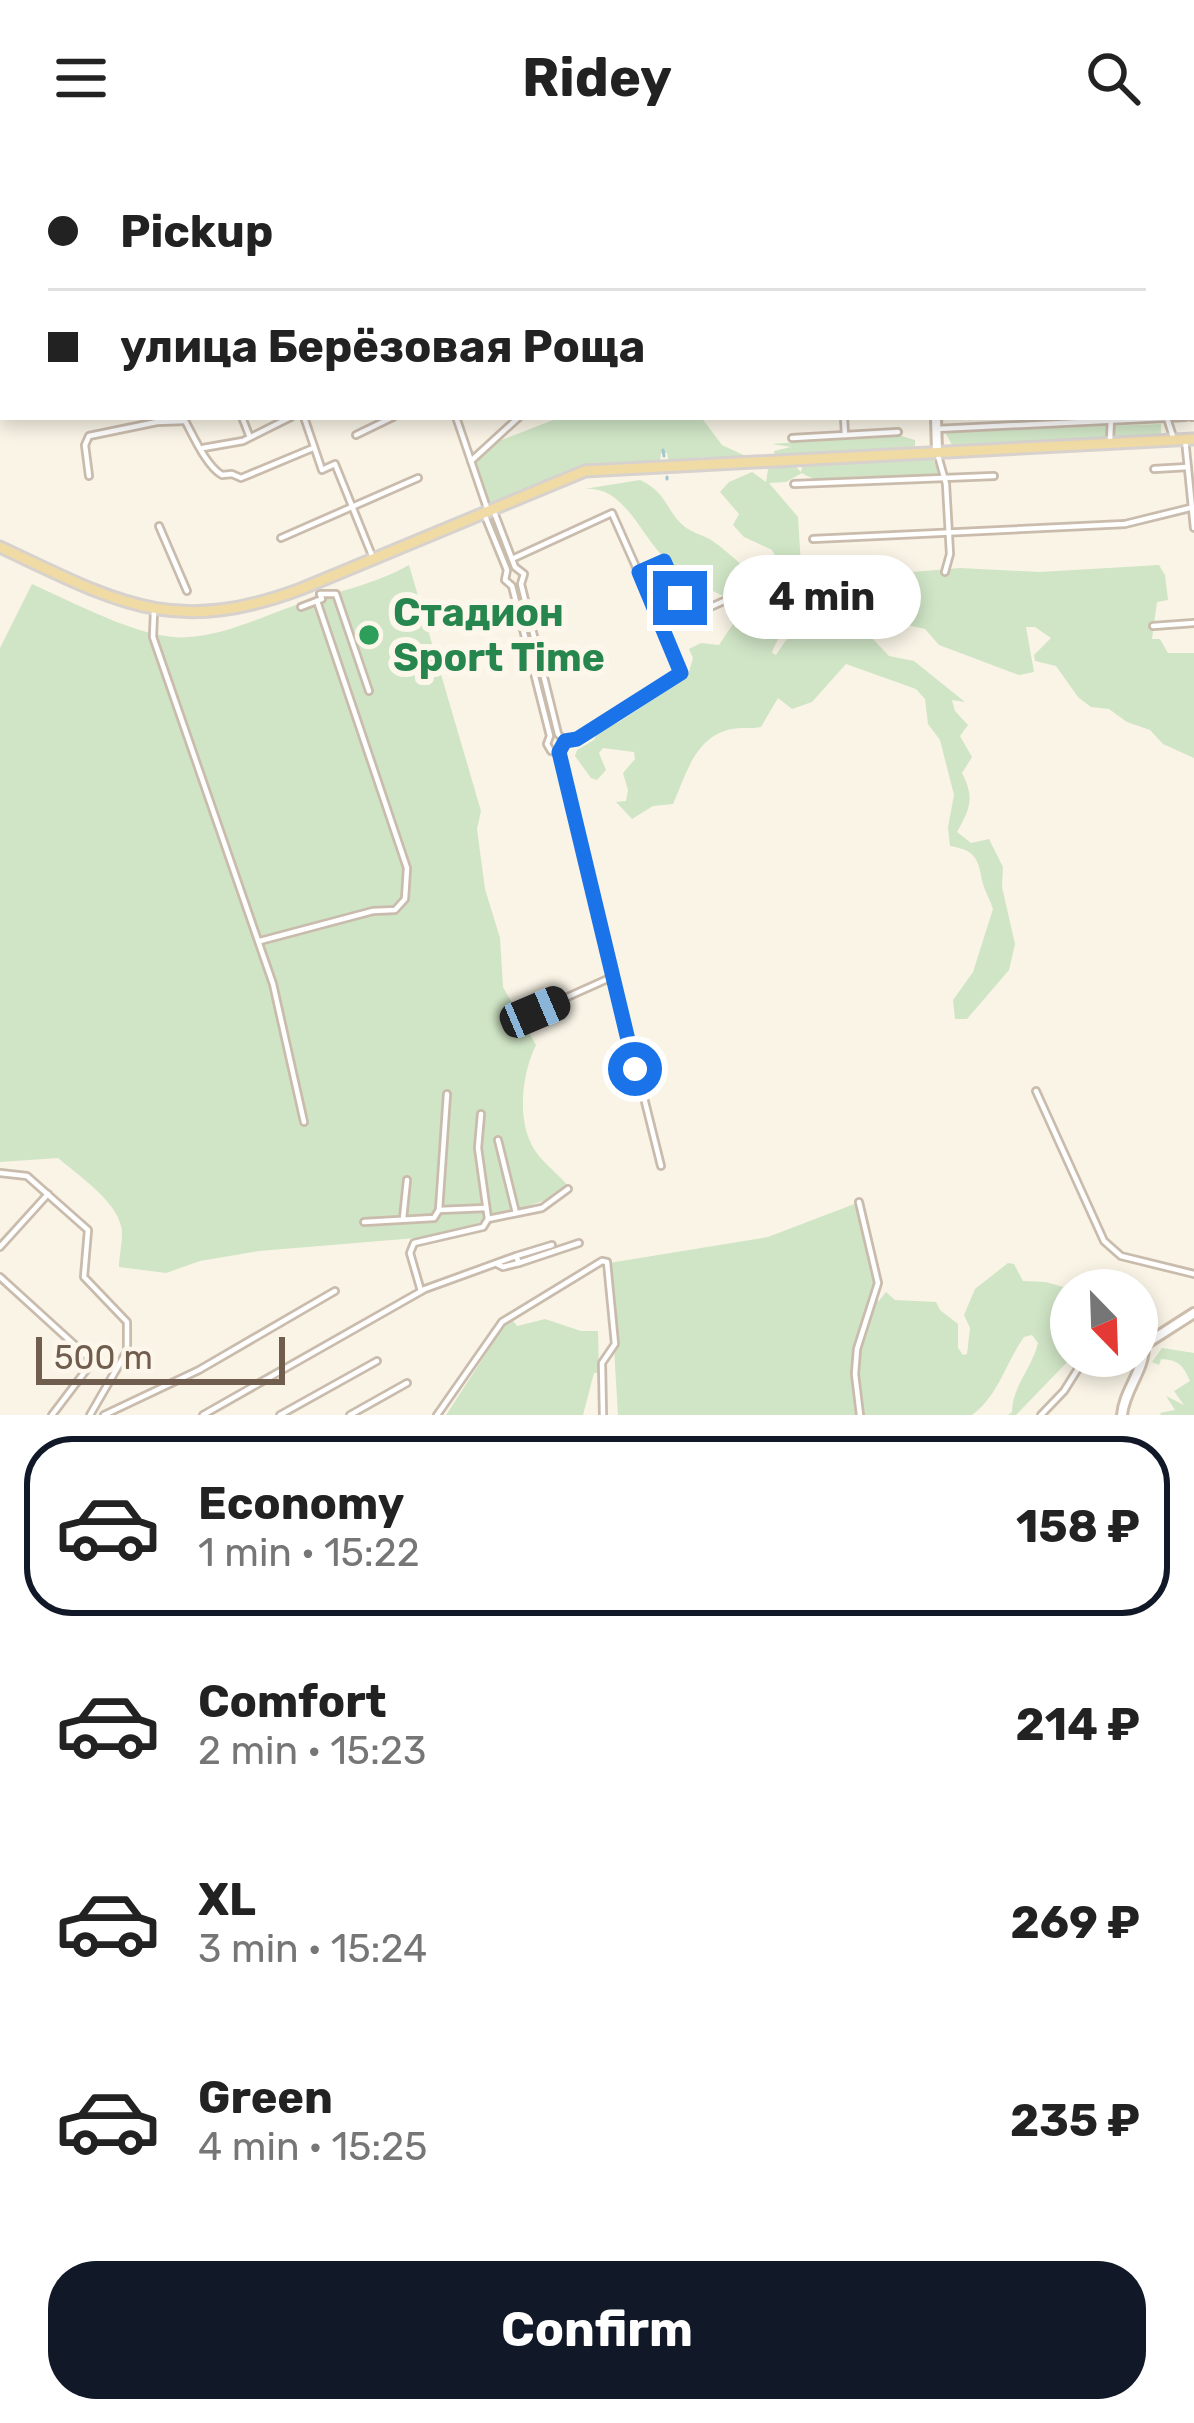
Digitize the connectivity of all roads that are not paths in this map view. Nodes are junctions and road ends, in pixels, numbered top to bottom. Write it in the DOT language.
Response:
graph roads {
  1 [pos="175,420"];
  2 [pos="181,420"];
  3 [pos="243,420"];
  4 [pos="284,420"];
  5 [pos="305,420"];
  6 [pos="386,420"];
  7 [pos="457,420"];
  8 [pos="516,420"];
  9 [pos="844,420"];
  10 [pos="936,420"];
  11 [pos="1015,420"];
  12 [pos="1097,420"];
  13 [pos="1111,420"];
  14 [pos="1016,426"];
  15 [pos="936,429"];
  16 [pos="898,432"];
  17 [pos="356,434"];
  18 [pos="844,434"];
  19 [pos="249,435"];
  20 [pos="1177,437"];
  21 [pos="792,438"];
  22 [pos="1111,443"];
  23 [pos="203,448"];
  24 [pos="314,448"];
  25 [pos="937,452"];
  26 [pos="471,461"];
  27 [pos="1188,467"];
  28 [pos="1154,469"];
  29 [pos="88,476"];
  30 [pos="994,476"];
  31 [pos="418,478"];
  32 [pos="944,478"];
  33 [pos="794,484"];
  34 [pos="352,507"];
  35 [pos="1193,507"];
  36 [pos="488,509"];
  37 [pos="159,526"];
  38 [pos="1194,527"];
  39 [pos="948,533"];
  40 [pos="281,538"];
  41 [pos="813,539"];
  42 [pos="0,547"];
  43 [pos="373,558"];
  44 [pos="512,559"];
  45 [pos="515,567"];
  46 [pos="507,570"];
  47 [pos="639,572"];
  48 [pos="945,572"];
  49 [pos="516,585"];
  50 [pos="187,591"];
  51 [pos="317,593"];
  52 [pos="724,601"];
  53 [pos="301,607"];
  54 [pos="154,611"];
  55 [pos="1194,622"];
  56 [pos="1153,626"];
  57 [pos="369,691"];
  58 [pos="554,735"];
  59 [pos="565,741"];
  60 [pos="559,752"];
  61 [pos="257,941"];
  62 [pos="612,977"];
  63 [pos="536,1025"];
  64 [pos="1036,1091"];
  65 [pos="447,1094"];
  66 [pos="481,1114"];
  67 [pos="304,1122"];
  68 [pos="499,1140"];
  69 [pos="661,1166"];
  70 [pos="0,1173"];
  71 [pos="406,1180"];
  72 [pos="568,1190"];
  73 [pos="48,1194"];
  74 [pos="859,1202"];
  75 [pos="486,1208"];
  76 [pos="439,1210"];
  77 [pos="515,1213"];
  78 [pos="403,1219"];
  79 [pos="488,1219"];
  80 [pos="364,1222"];
  81 [pos="579,1243"];
  82 [pos="552,1245"];
  83 [pos="0,1247"];
  84 [pos="518,1260"];
  85 [pos="1194,1274"];
  86 [pos="0,1276"];
  87 [pos="335,1291"];
  88 [pos="422,1291"];
  89 [pos="1194,1313"];
  90 [pos="1158,1335"];
  91 [pos="377,1361"];
  92 [pos="1073,1377"];
  93 [pos="1135,1377"];
  94 [pos="407,1383"];
  95 [pos="52,1415"];
  96 [pos="90,1415"];
  97 [pos="104,1415"];
  98 [pos="203,1415"];
  99 [pos="280,1415"];
  100 [pos="350,1415"];
  101 [pos="437,1415"];
  102 [pos="603,1415"];
  103 [pos="860,1415"];
  104 [pos="1041,1415"];
  105 [pos="1123,1415"];
  1 -- 29 [label="street"];
  2 -- 23 [label="street"];
  3 -- 19 [label="street"];
  4 -- 19 [label="street"];
  5 -- 24 [label="street"];
  6 -- 17 [label="street"];
  7 -- 26 [label="street"];
  8 -- 26 [label="street"];
  9 -- 18 [label="street"];
  10 -- 15 [label="street"];
  11 -- 14 [label="street"];
  12 -- 14 [label="street"];
  13 -- 22 [label="street"];
  14 -- 15 [label="street"];
  15 -- 25 [label="street"];
  16 -- 18 [label="street"];
  18 -- 21 [label="street"];
  19 -- 23 [label="street"];
  20 -- 22 [label="main road"];
  20 -- 27 [label="street"];
  22 -- 25 [label="main road"];
  23 -- 24 [label="street"];
  24 -- 34 [label="street"];
  25 -- 32 [label="street"];
  25 -- 36 [label="main road"];
  26 -- 36 [label="street"];
  27 -- 28 [label="street"];
  27 -- 35 [label="street"];
  30 -- 32 [label="street"];
  31 -- 34 [label="street"];
  32 -- 33 [label="street"];
  32 -- 39 [label="street"];
  34 -- 40 [label="street"];
  34 -- 43 [label="street"];
  35 -- 38 [label="street"];
  35 -- 39 [label="street"];
  36 -- 43 [label="main road"];
  36 -- 44 [label="street"];
  36 -- 46 [label="street"];
  37 -- 50 [label="street"];
  39 -- 41 [label="street"];
  39 -- 48 [label="street"];
  42 -- 54 [label="main road"];
  43 -- 51 [label="main road"];
  44 -- 45 [label="street"];
  44 -- 47 [label="street"];
  45 -- 46 [label="street"];
  45 -- 49 [label="street"];
  46 -- 49 [label="street"];
  47 -- 52 [label="street"];
  47 -- 59 [label="street"];
  49 -- 58 [label="street"];
  51 -- 53 [label="street"];
  51 -- 54 [label="main road"];
  51 -- 57 [label="street"];
  51 -- 61 [label="street"];
  54 -- 61 [label="street"];
  55 -- 56 [label="street"];
  58 -- 59 [label="street"];
  58 -- 60 [label="street"];
  59 -- 60 [label="street"];
  60 -- 62 [label="street"];
  61 -- 67 [label="street"];
  62 -- 63 [label="street"];
  62 -- 69 [label="street"];
  64 -- 85 [label="street"];
  65 -- 76 [label="street"];
  66 -- 75 [label="street"];
  68 -- 77 [label="street"];
  70 -- 73 [label="street"];
  71 -- 78 [label="street"];
  72 -- 77 [label="street"];
  73 -- 83 [label="street"];
  73 -- 96 [label="street"];
  74 -- 103 [label="street"];
  75 -- 76 [label="street"];
  75 -- 79 [label="street"];
  76 -- 78 [label="street"];
  77 -- 79 [label="street"];
  78 -- 80 [label="street"];
  79 -- 88 [label="street"];
  81 -- 84 [label="street"];
  82 -- 84 [label="street"];
  84 -- 88 [label="street"];
  86 -- 95 [label="street"];
  87 -- 97 [label="street"];
  88 -- 98 [label="street"];
  89 -- 90 [label="street"];
  91 -- 99 [label="street"];
  92 -- 104 [label="street"];
  93 -- 105 [label="street"];
  94 -- 100 [label="street"];
  101 -- 102 [label="street"];
}
